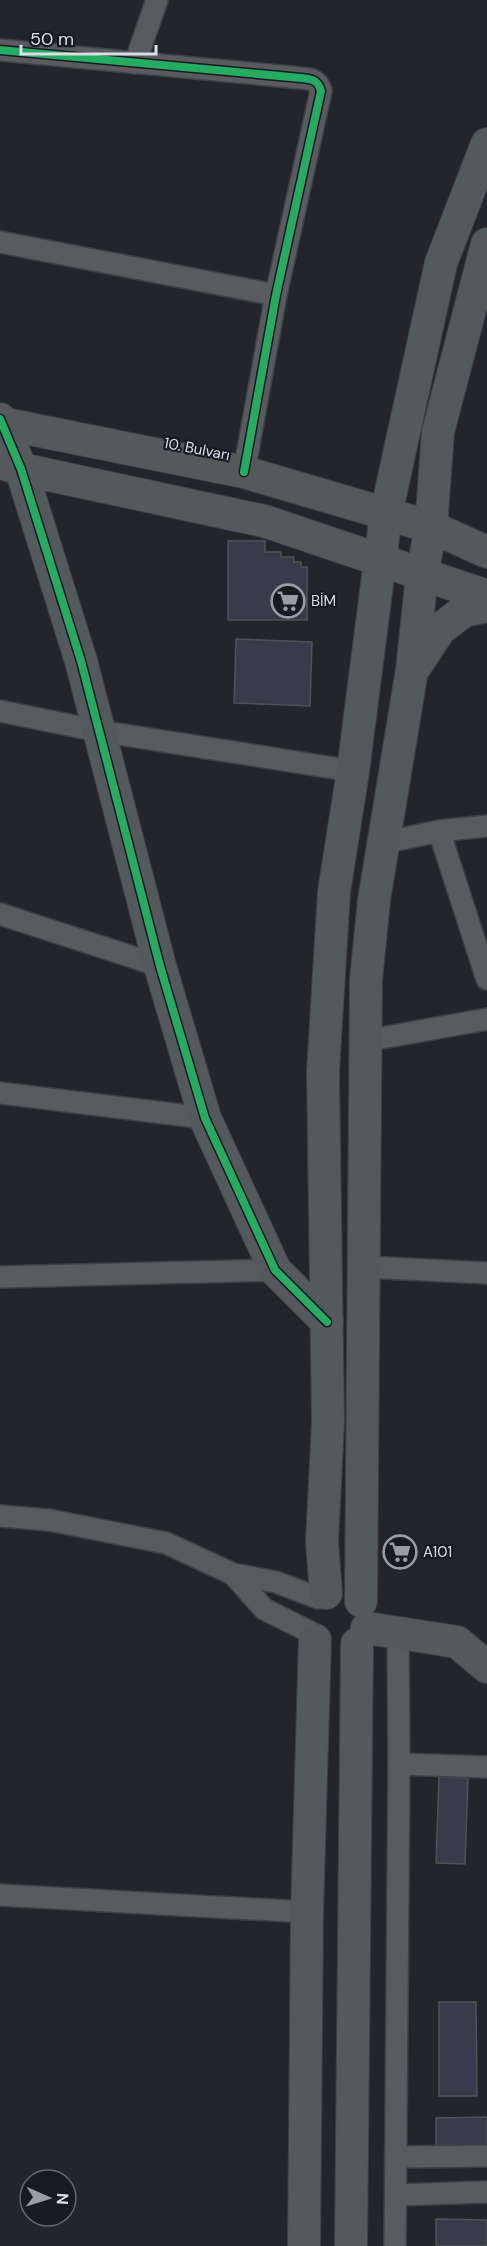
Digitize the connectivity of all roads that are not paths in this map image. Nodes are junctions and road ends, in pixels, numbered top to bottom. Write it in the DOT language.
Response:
graph roads {
  1 [pos="158,0"];
  2 [pos="0,50"];
  3 [pos="135,63"];
  4 [pos="487,144"];
  5 [pos="0,242"];
  6 [pos="487,244"];
  7 [pos="276,295"];
  8 [pos="0,421"];
  9 [pos="438,432"];
  10 [pos="10,466"];
  11 [pos="244,472"];
  12 [pos="387,514"];
  13 [pos="431,527"];
  14 [pos="487,544"];
  15 [pos="487,552"];
  16 [pos="380,561"];
  17 [pos="422,575"];
  18 [pos="487,596"];
  19 [pos="487,606"];
  20 [pos="412,670"];
  21 [pos="0,711"];
  22 [pos="99,731"];
  23 [pos="353,771"];
  24 [pos="487,826"];
  25 [pos="438,831"];
  26 [pos="383,843"];
  27 [pos="0,915"];
  28 [pos="159,966"];
  29 [pos="487,979"];
  30 [pos="487,1019"];
  31 [pos="365,1041"];
  32 [pos="0,1094"];
  33 [pos="205,1118"];
  34 [pos="365,1267"];
  35 [pos="276,1270"];
  36 [pos="487,1273"];
  37 [pos="0,1277"];
  38 [pos="327,1322"];
  39 [pos="0,1516"];
  40 [pos="233,1574"];
  41 [pos="322,1595"];
  42 [pos="362,1624"];
  43 [pos="398,1632"];
  44 [pos="312,1636"];
  45 [pos="472,1644"];
  46 [pos="487,1667"];
  47 [pos="399,1764"];
  48 [pos="487,1767"];
  49 [pos="0,1895"];
  50 [pos="307,1912"];
  51 [pos="487,2156"];
  52 [pos="396,2157"];
  53 [pos="487,2192"];
  54 [pos="396,2195"];
  55 [pos="304,2246"];
  56 [pos="351,2246"];
  57 [pos="395,2246"];
  1 -- 3 [label="street"];
  2 -- 3 [label="street"];
  3 -- 7 [label="street"];
  4 -- 12 [label="main road"];
  5 -- 7 [label="street"];
  6 -- 9 [label="main road"];
  7 -- 11 [label="street"];
  8 -- 10 [label="main road"];
  8 -- 11 [label="main road, 10. Bulvarı"];
  9 -- 13 [label="main road"];
  9 -- 14 [label="main road"];
  10 -- 16 [label="main road"];
  10 -- 22 [label="main road"];
  11 -- 12 [label="main road, 10. Bulvarı"];
  12 -- 13 [label="main road, 10. Bulvarı"];
  12 -- 16 [label="main road"];
  13 -- 15 [label="main road, 10. Bulvarı"];
  13 -- 17 [label="main road"];
  16 -- 17 [label="main road"];
  16 -- 23 [label="main road"];
  17 -- 18 [label="main road"];
  17 -- 20 [label="main road"];
  19 -- 20 [label="main road"];
  20 -- 26 [label="main road"];
  21 -- 22 [label="street"];
  22 -- 23 [label="street"];
  22 -- 28 [label="main road"];
  23 -- 38 [label="main road"];
  24 -- 25 [label="street"];
  25 -- 26 [label="street"];
  25 -- 29 [label="street"];
  26 -- 31 [label="main road"];
  27 -- 28 [label="street"];
  28 -- 33 [label="main road"];
  30 -- 31 [label="street"];
  31 -- 34 [label="main road"];
  32 -- 33 [label="street"];
  33 -- 35 [label="main road"];
  34 -- 36 [label="street"];
  34 -- 42 [label="main road"];
  35 -- 37 [label="street"];
  35 -- 38 [label="main road"];
  38 -- 41 [label="main road"];
  39 -- 40 [label="street"];
  40 -- 41 [label="street"];
  40 -- 44 [label="street"];
  41 -- 42 [label="main road"];
  41 -- 44 [label="main road"];
  42 -- 43 [label="main road"];
  42 -- 44 [label="main road"];
  42 -- 56 [label="main road"];
  43 -- 45 [label="main road"];
  43 -- 47 [label="street"];
  44 -- 50 [label="main road"];
  45 -- 46 [label="main road"];
  47 -- 48 [label="street"];
  47 -- 52 [label="street"];
  49 -- 50 [label="street"];
  50 -- 55 [label="main road"];
  51 -- 52 [label="street"];
  52 -- 54 [label="street"];
  53 -- 54 [label="street"];
  54 -- 57 [label="street"];
}
